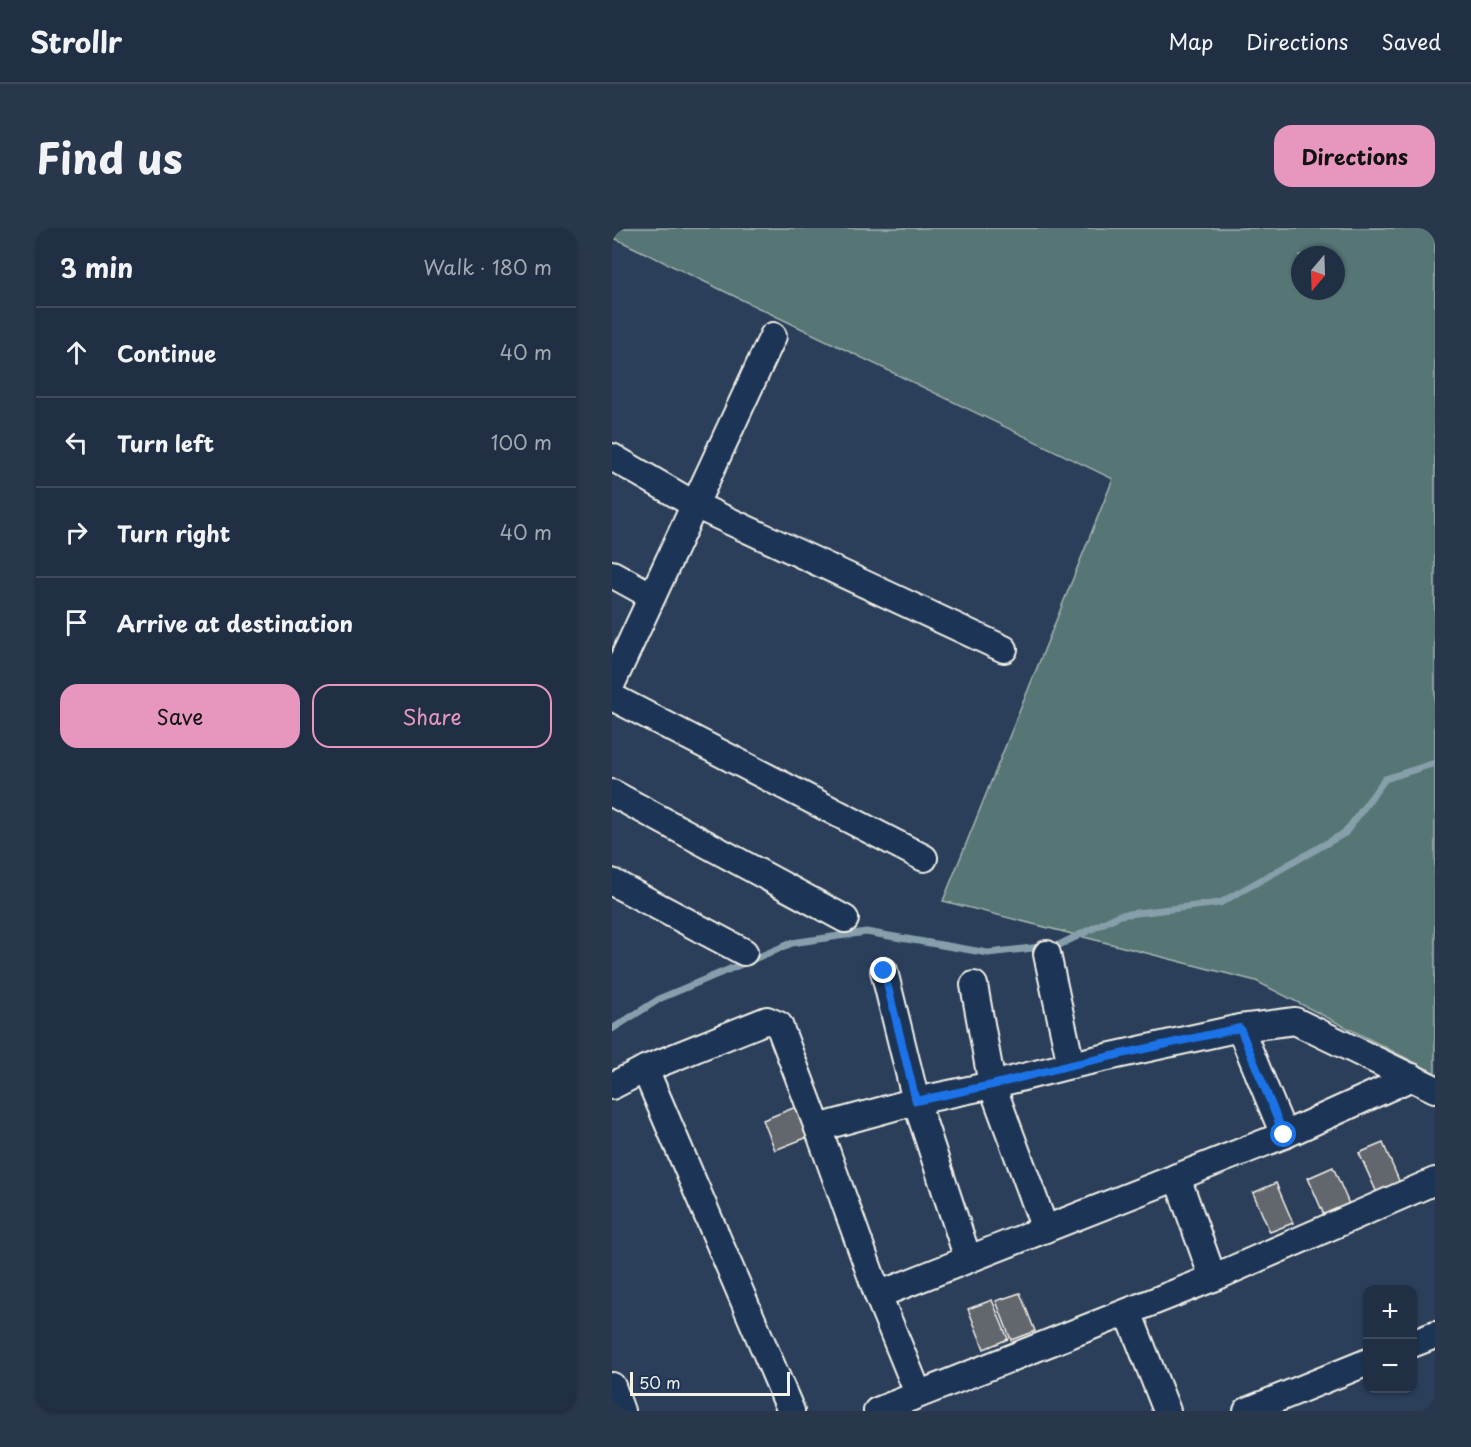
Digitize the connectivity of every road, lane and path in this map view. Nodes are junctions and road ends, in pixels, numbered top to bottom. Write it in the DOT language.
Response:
graph roads {
  1 [pos="773,336"];
  2 [pos="612,457"];
  3 [pos="695,505"];
  4 [pos="612,574"];
  5 [pos="652,596"];
  6 [pos="619,648"];
  7 [pos="1004,649"];
  8 [pos="612,683"];
  9 [pos="612,697"];
  10 [pos="612,793"];
  11 [pos="924,858"];
  12 [pos="612,882"];
  13 [pos="845,920"];
  14 [pos="744,952"];
  15 [pos="1047,954"];
  16 [pos="884,971"];
  17 [pos="974,985"];
  18 [pos="1240,1028"];
  19 [pos="1071,1065"];
  20 [pos="645,1069"];
  21 [pos="1412,1077"];
  22 [pos="992,1085"];
  23 [pos="612,1086"];
  24 [pos="1435,1089"];
  25 [pos="916,1101"];
  26 [pos="818,1128"];
  27 [pos="1284,1135"];
  28 [pos="1176,1177"];
  29 [pos="1435,1180"];
  30 [pos="1045,1229"];
  31 [pos="968,1259"];
  32 [pos="1213,1278"];
  33 [pos="878,1295"];
  34 [pos="1128,1312"];
  35 [pos="1435,1335"];
  36 [pos="1417,1342"];
  37 [pos="1363,1364"];
  38 [pos="612,1386"];
  39 [pos="918,1393"];
  40 [pos="621,1411"];
  41 [pos="790,1411"];
  42 [pos="877,1411"];
  43 [pos="1167,1411"];
  44 [pos="1247,1411"];
  1 -- 3 [label="street"];
  2 -- 3 [label="street"];
  3 -- 5 [label="street"];
  3 -- 7 [label="street"];
  4 -- 5 [label="street"];
  5 -- 6 [label="street"];
  6 -- 8 [label="street"];
  9 -- 11 [label="street"];
  10 -- 13 [label="street"];
  12 -- 14 [label="street"];
  15 -- 19 [label="street"];
  16 -- 25 [label="street"];
  17 -- 22 [label="street"];
  18 -- 19 [label="street"];
  18 -- 21 [label="street"];
  18 -- 27 [label="street"];
  19 -- 22 [label="street"];
  20 -- 23 [label="street"];
  20 -- 26 [label="street"];
  20 -- 41 [label="street"];
  21 -- 24 [label="street"];
  21 -- 27 [label="street"];
  22 -- 25 [label="street"];
  22 -- 30 [label="street"];
  25 -- 26 [label="street"];
  25 -- 31 [label="street"];
  26 -- 33 [label="street"];
  27 -- 28 [label="street"];
  28 -- 30 [label="street"];
  28 -- 32 [label="street"];
  29 -- 32 [label="street"];
  30 -- 31 [label="street"];
  31 -- 33 [label="street"];
  32 -- 34 [label="street"];
  33 -- 39 [label="street"];
  34 -- 39 [label="street"];
  34 -- 43 [label="street"];
  35 -- 36 [label="street"];
  37 -- 44 [label="street"];
  38 -- 40 [label="street"];
  39 -- 42 [label="street"];
}
